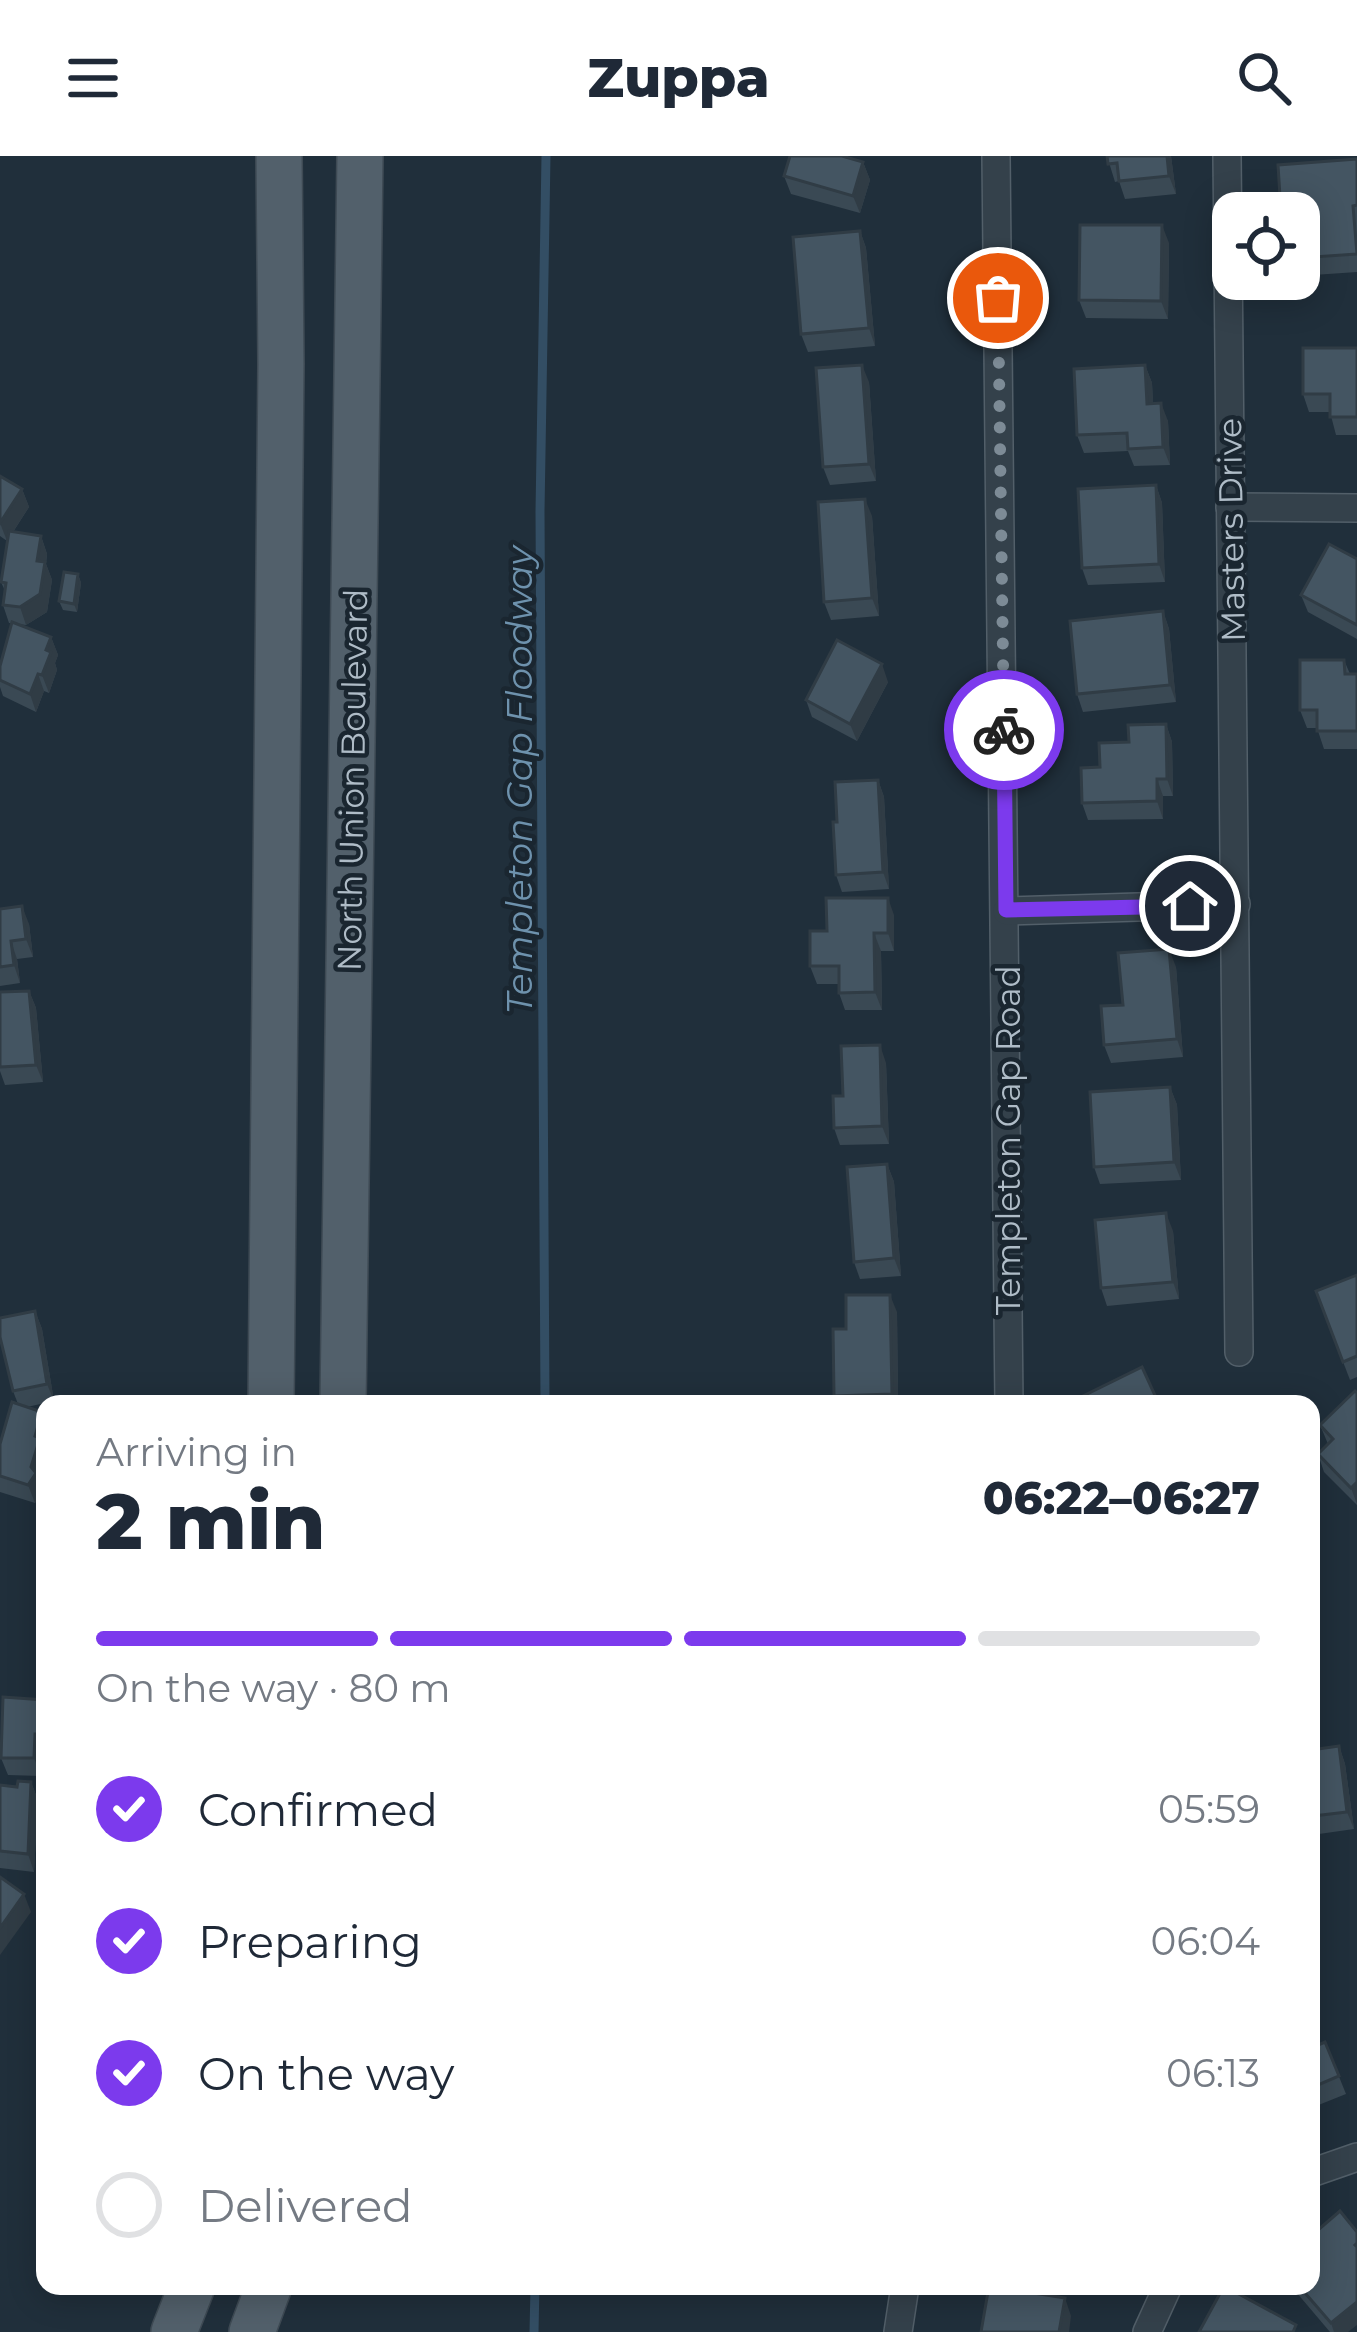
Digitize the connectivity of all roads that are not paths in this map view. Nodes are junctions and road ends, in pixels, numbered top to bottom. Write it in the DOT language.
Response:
graph roads {
  1 [pos="279,156"];
  2 [pos="360,156"];
  3 [pos="996,156"];
  4 [pos="1227,156"];
  5 [pos="1230,507"];
  6 [pos="1357,508"];
  7 [pos="1235,904"];
  8 [pos="1006,910"];
  9 [pos="1239,1352"];
  10 [pos="271,1395"];
  11 [pos="343,1395"];
  12 [pos="1009,1395"];
  13 [pos="1357,2157"];
  14 [pos="1320,2170"];
  15 [pos="188,2295"];
  16 [pos="266,2295"];
  17 [pos="904,2295"];
  18 [pos="1164,2295"];
  19 [pos="174,2332"];
  20 [pos="252,2332"];
  21 [pos="898,2332"];
  22 [pos="1147,2332"];
  1 -- 10 [label="main road"];
  2 -- 11 [label="main road, North Union Boulevard"];
  3 -- 8 [label="street, Templeton Gap Road"];
  4 -- 5 [label="street, Masters Drive"];
  5 -- 6 [label="street"];
  5 -- 7 [label="street, Masters Drive"];
  7 -- 8 [label="street"];
  7 -- 9 [label="street, Masters Drive"];
  8 -- 12 [label="street, Templeton Gap Road"];
  13 -- 14 [label="street"];
  15 -- 19 [label="main road"];
  16 -- 20 [label="main road"];
  17 -- 21 [label="street"];
  18 -- 22 [label="street"];
}
